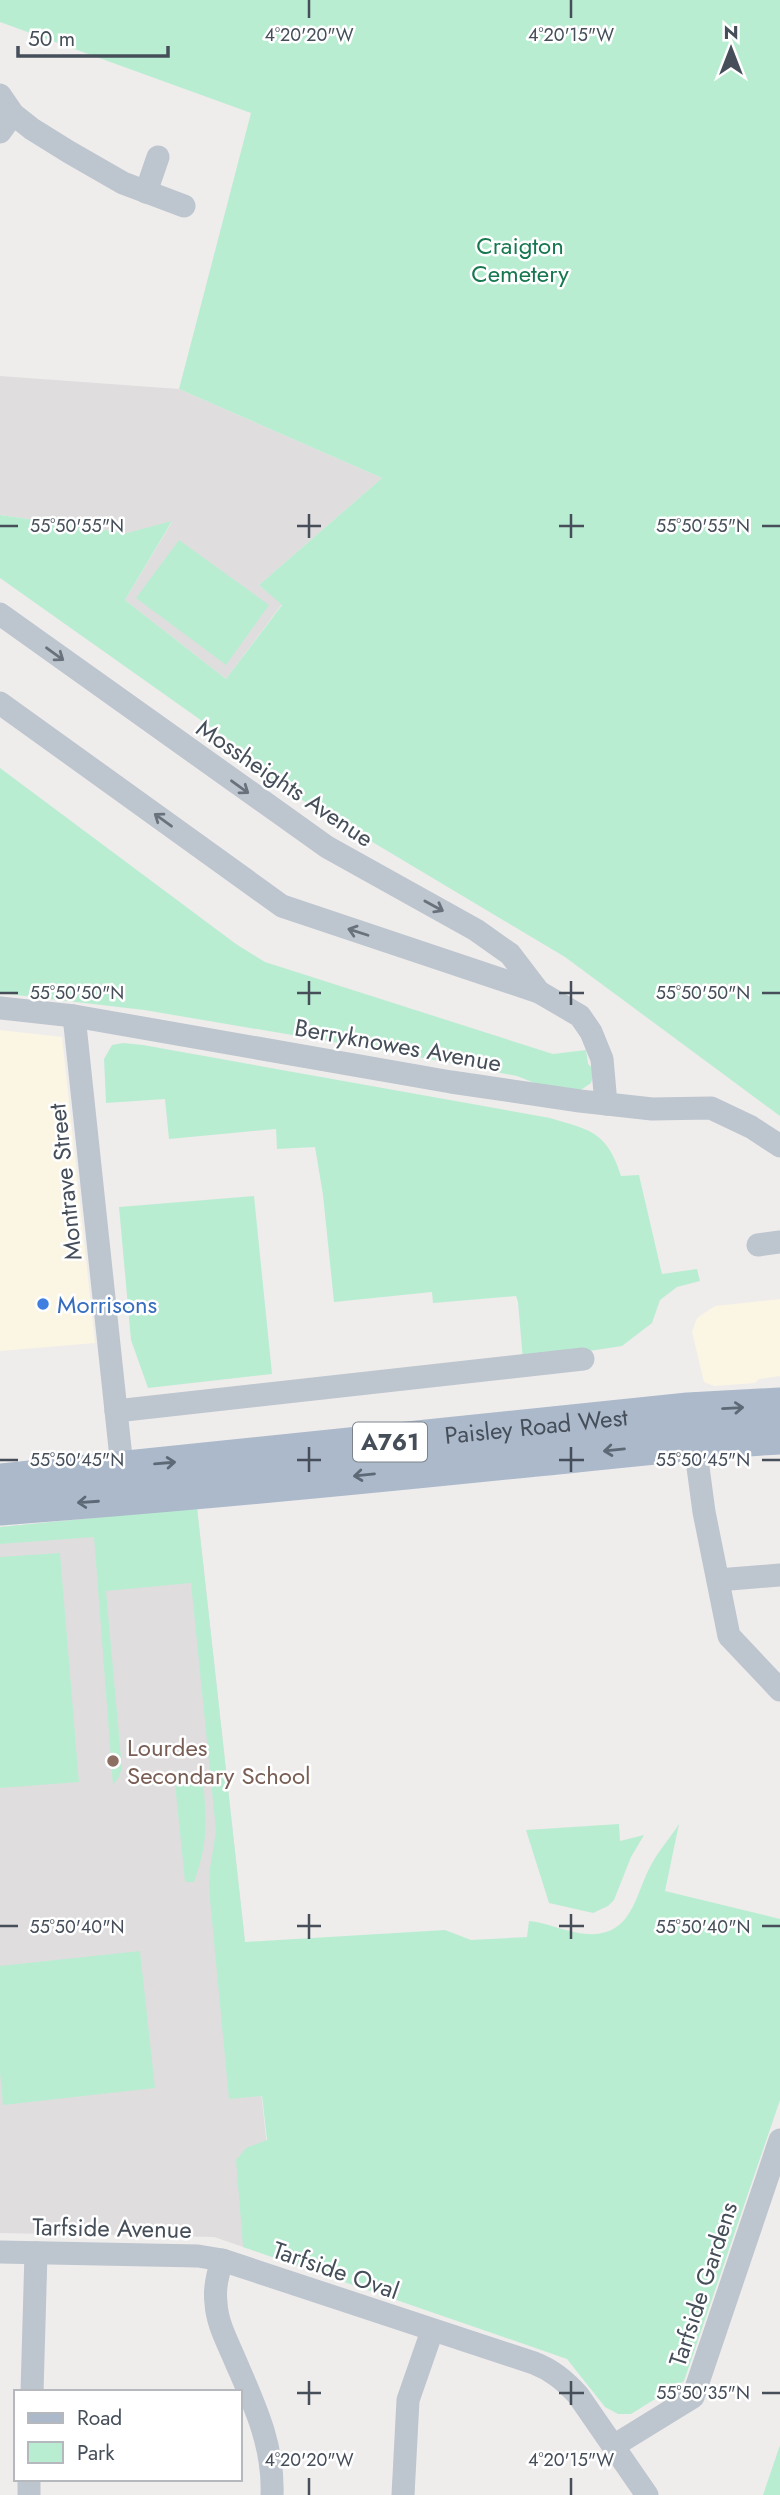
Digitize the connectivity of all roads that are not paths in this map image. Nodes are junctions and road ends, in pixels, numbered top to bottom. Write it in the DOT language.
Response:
graph roads {
  1 [pos="4,113"];
  2 [pos="158,157"];
  3 [pos="146,192"];
  4 [pos="184,206"];
  5 [pos="0,614"];
  6 [pos="0,703"];
  7 [pos="540,992"];
  8 [pos="0,1008"];
  9 [pos="74,1016"];
  10 [pos="606,1104"];
  11 [pos="780,1146"];
  12 [pos="583,1359"];
  13 [pos="780,1405"];
  14 [pos="116,1411"];
  15 [pos="692,1426"];
  16 [pos="780,1437"];
  17 [pos="122,1467"];
  18 [pos="0,1481"];
  19 [pos="0,1508"];
  20 [pos="780,1575"];
  21 [pos="718,1580"];
  22 [pos="780,1690"];
  23 [pos="780,2140"];
  24 [pos="0,2252"];
  25 [pos="36,2253"];
  26 [pos="222,2260"];
  27 [pos="432,2331"];
  28 [pos="32,2390"];
  29 [pos="615,2445"];
  30 [pos="272,2495"];
  31 [pos="403,2495"];
  32 [pos="647,2495"];
  1 -- 3 [label="street"];
  2 -- 3 [label="street"];
  3 -- 4 [label="street"];
  5 -- 7 [label="street, Mossheights Avenue, one-way"];
  7 -- 6 [label="street, Mossheights Avenue, one-way"];
  7 -- 10 [label="street, Mossheights Avenue"];
  8 -- 9 [label="street, Berryknowes Avenue"];
  9 -- 10 [label="street, Berryknowes Avenue"];
  9 -- 14 [label="street, Montrave Street"];
  10 -- 11 [label="street, Berryknowes Avenue"];
  12 -- 14 [label="street"];
  15 -- 13 [label="main road, Paisley Road West / A761, one-way"];
  14 -- 17 [label="street, Montrave Street"];
  15 -- 16 [label="main road, Paisley Road West / A761"];
  17 -- 15 [label="main road, Paisley Road West / A761, one-way"];
  15 -- 19 [label="main road, Paisley Road West / A761, one-way"];
  15 -- 21 [label="street"];
  17 -- 18 [label="main road, Paisley Road West / A761"];
  20 -- 21 [label="street"];
  21 -- 22 [label="street"];
  23 -- 29 [label="street, Tarfside Gardens"];
  24 -- 25 [label="street, Tarfside Avenue"];
  25 -- 26 [label="street, Tarfside Avenue"];
  25 -- 28 [label="street"];
  26 -- 27 [label="street, Tarfside Oval"];
  26 -- 30 [label="street"];
  27 -- 29 [label="street, Tarfside Oval"];
  27 -- 31 [label="street"];
  29 -- 32 [label="street, Tarfside Oval"];
}
